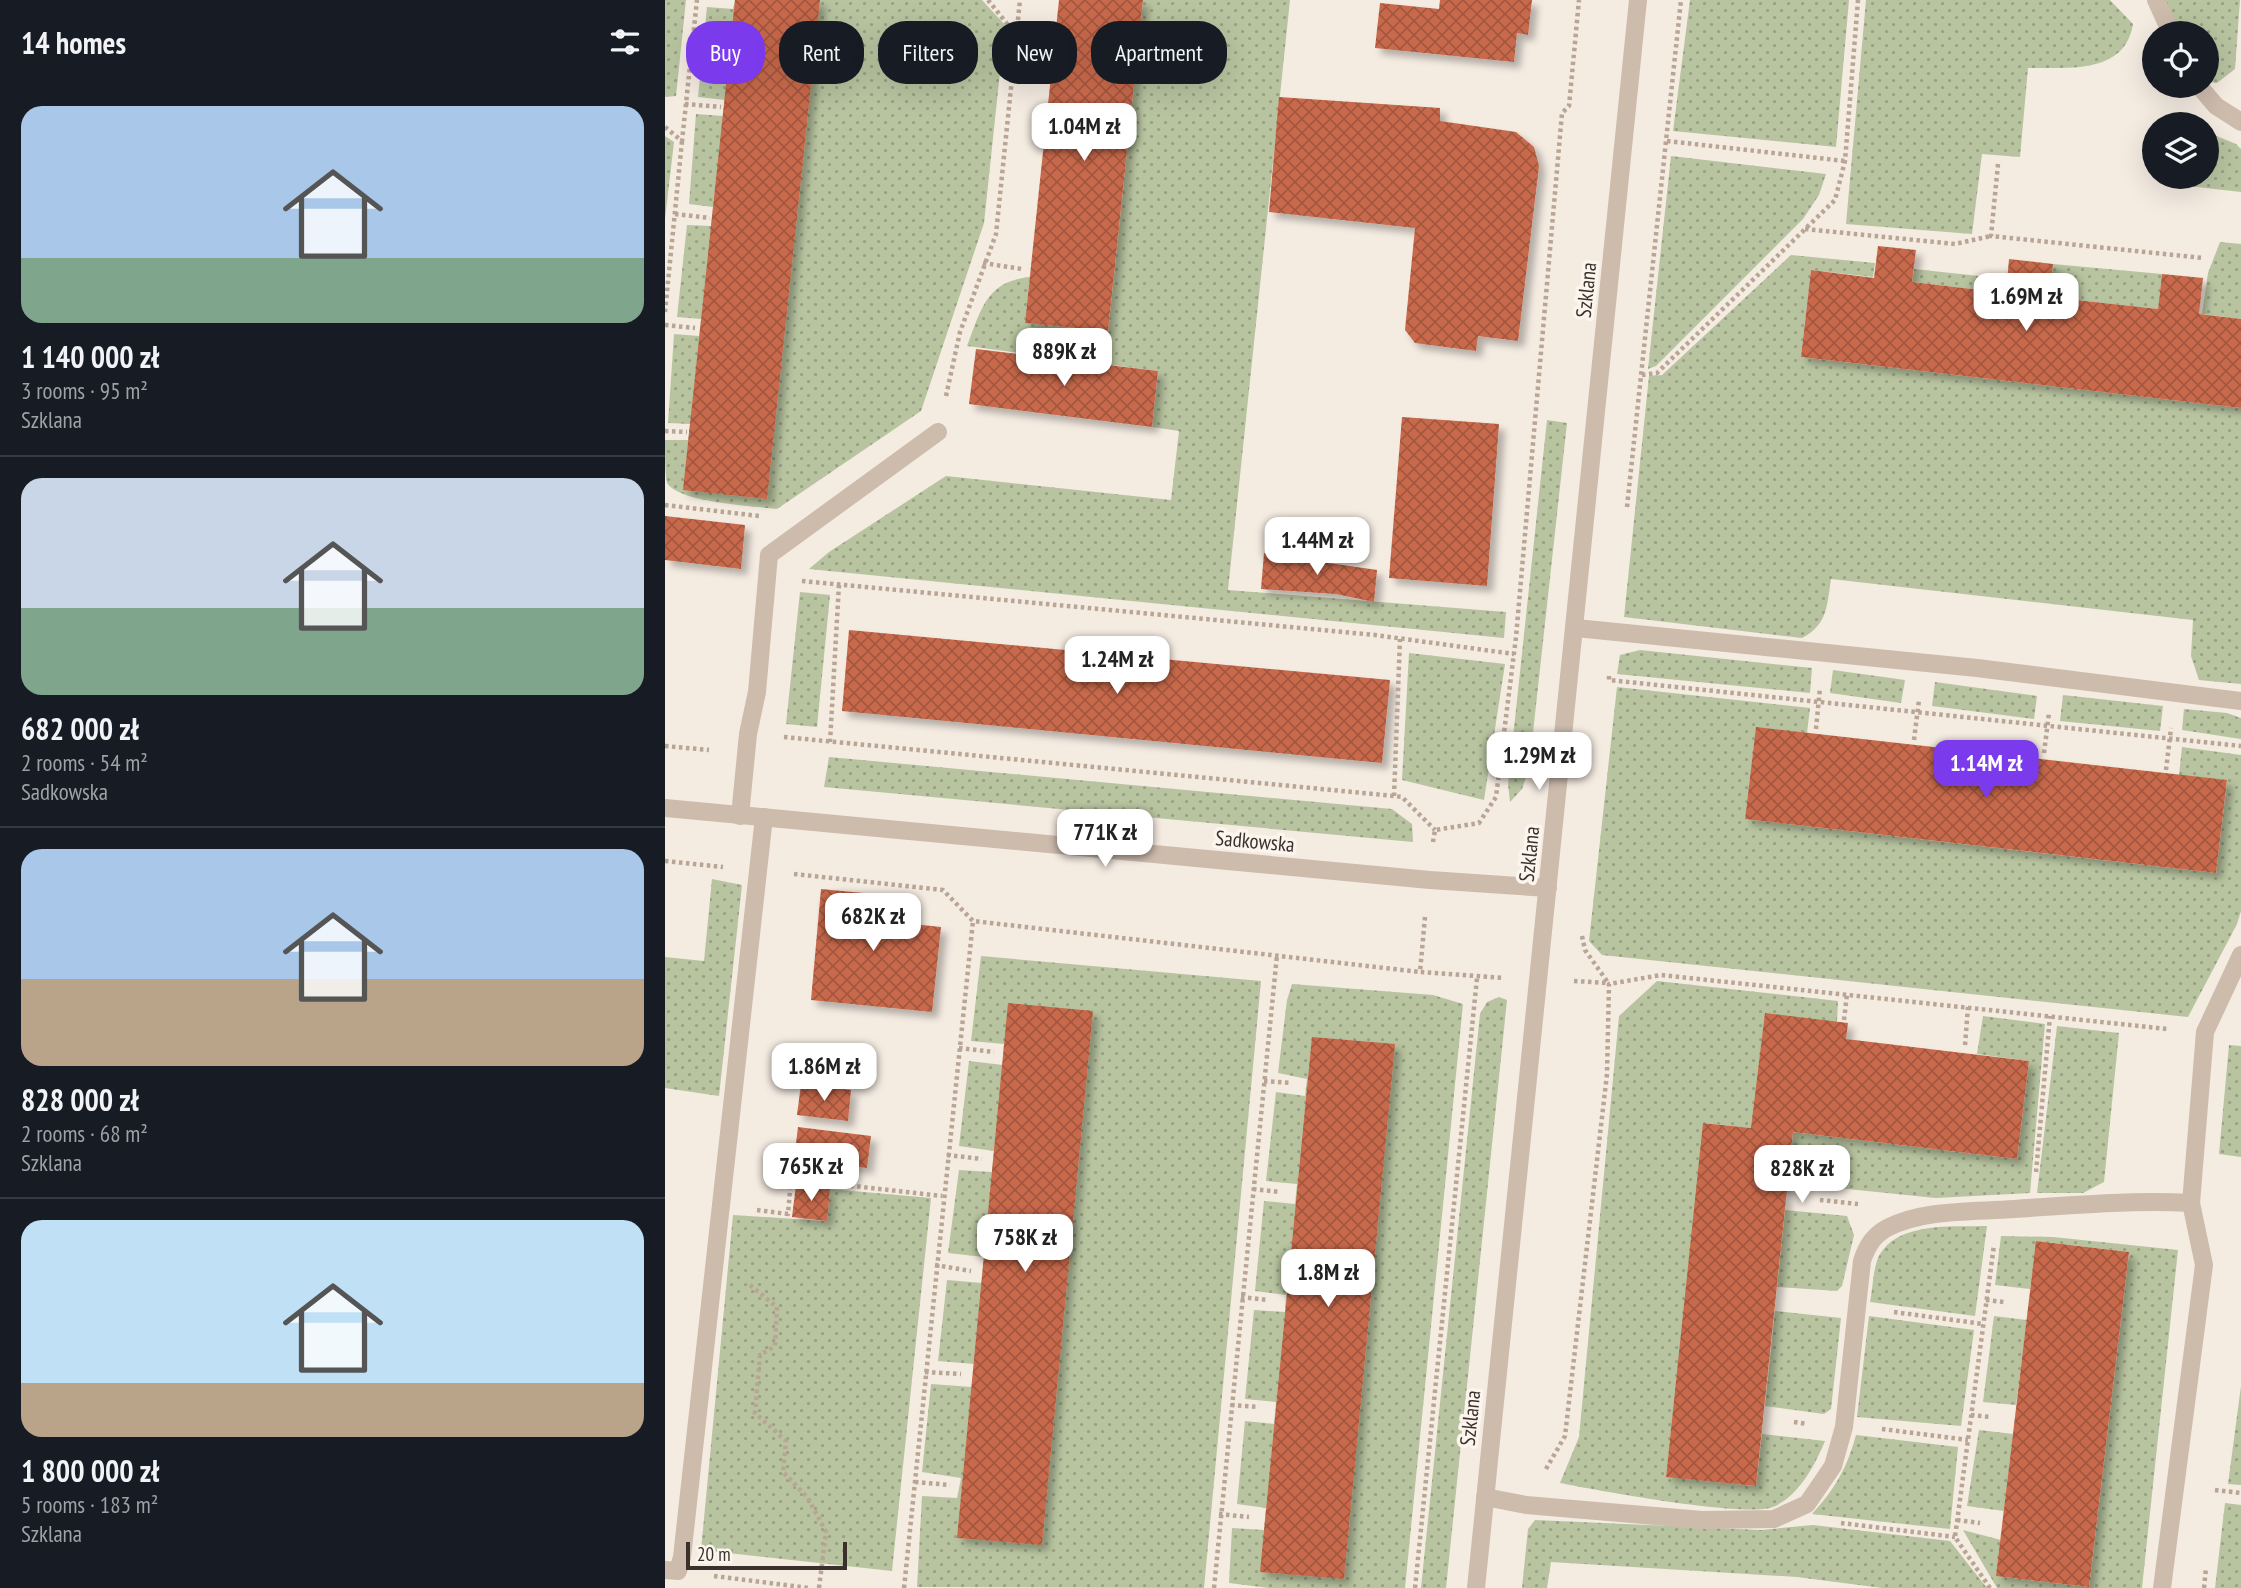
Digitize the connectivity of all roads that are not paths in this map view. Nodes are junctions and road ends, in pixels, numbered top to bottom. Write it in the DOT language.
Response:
graph roads {
  1 [pos="1638,0"];
  2 [pos="2156,0"];
  3 [pos="2166,21"];
  4 [pos="2209,98"];
  5 [pos="2241,122"];
  6 [pos="938,432"];
  7 [pos="1576,628"];
  8 [pos="2241,701"];
  9 [pos="665,808"];
  10 [pos="740,816"];
  11 [pos="764,817"];
  12 [pos="1548,888"];
  13 [pos="2241,955"];
  14 [pos="2191,1203"];
  15 [pos="1485,1497"];
  16 [pos="671,1571"];
  17 [pos="1476,1588"];
  18 [pos="2162,1588"];
  1 -- 7 [label="street, Szklana"];
  2 -- 3 [label="street"];
  4 -- 5 [label="street"];
  6 -- 10 [label="street"];
  7 -- 8 [label="street"];
  7 -- 12 [label="street, Szklana"];
  9 -- 10 [label="street, Sadkowska"];
  10 -- 11 [label="street, Sadkowska"];
  11 -- 12 [label="street, Sadkowska"];
  11 -- 16 [label="street"];
  12 -- 15 [label="street, Szklana"];
  13 -- 14 [label="street"];
  14 -- 15 [label="street"];
  14 -- 18 [label="street"];
  15 -- 17 [label="street, Szklana"];
}
